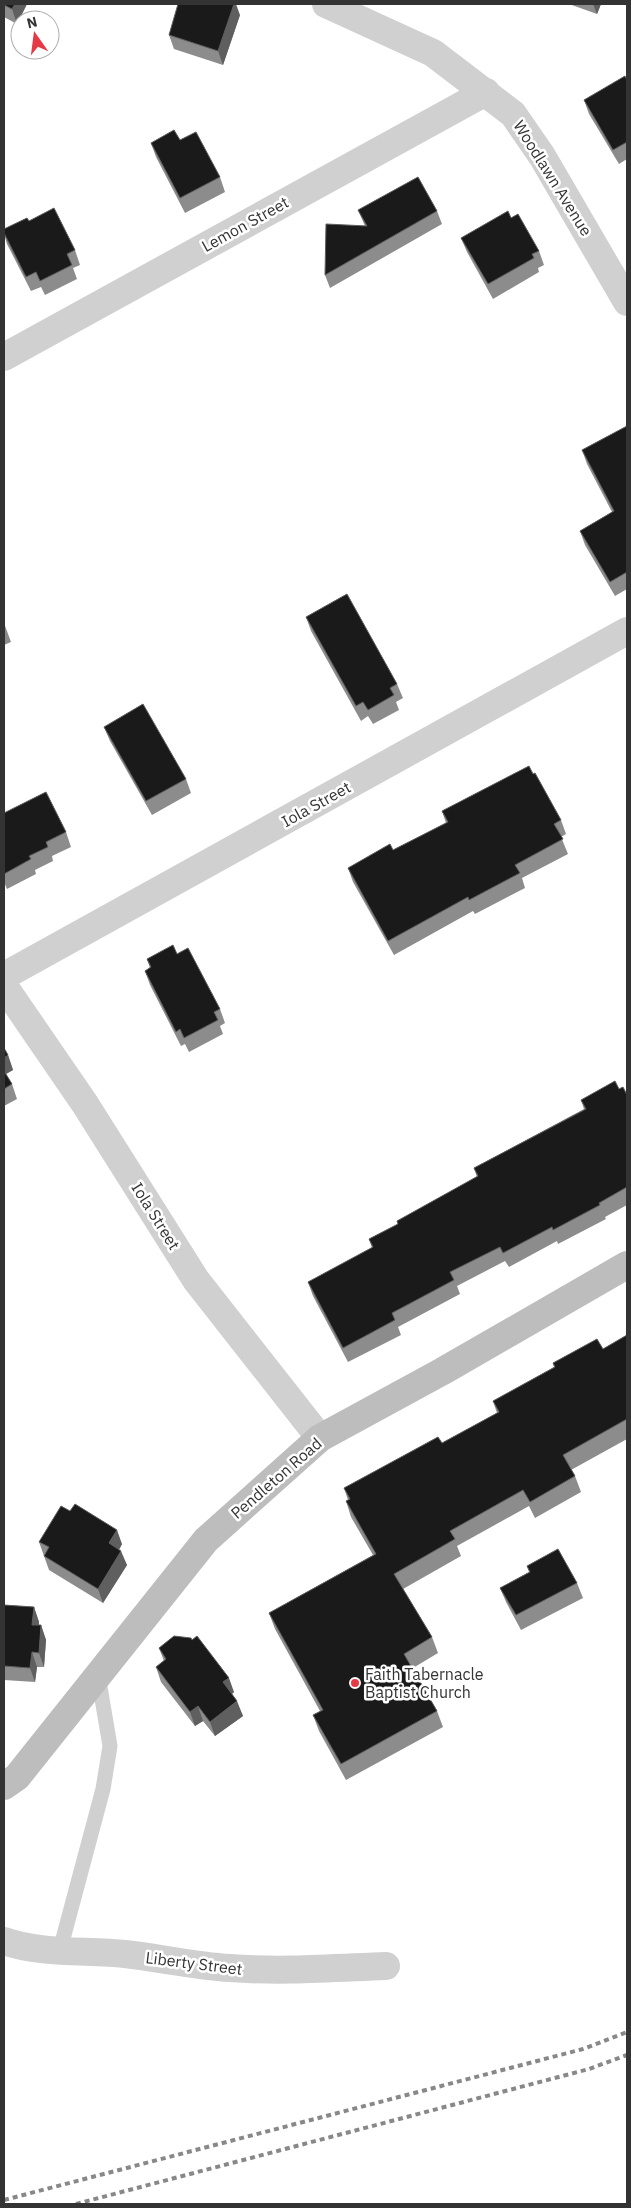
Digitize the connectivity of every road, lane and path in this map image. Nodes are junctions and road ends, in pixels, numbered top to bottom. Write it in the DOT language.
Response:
graph roads {
  1 [pos="326,4"];
  2 [pos="486,92"];
  3 [pos="627,302"];
  4 [pos="4,356"];
  5 [pos="627,631"];
  6 [pos="4,976"];
  7 [pos="4,986"];
  8 [pos="627,1265"];
  9 [pos="320,1438"];
  10 [pos="98,1674"];
  11 [pos="4,1786"];
  12 [pos="4,1941"];
  13 [pos="60,1950"];
  14 [pos="386,1966"];
  1 -- 2 [label="street, Woodlawn Avenue"];
  2 -- 3 [label="street, Woodlawn Avenue"];
  2 -- 4 [label="street, Lemon Street"];
  5 -- 6 [label="street, Iola Street"];
  7 -- 9 [label="street, Iola Street"];
  8 -- 9 [label="street, Pendleton Road"];
  9 -- 10 [label="street, Pendleton Road"];
  10 -- 11 [label="street, Pendleton Road"];
  10 -- 13 [label="lane"];
  12 -- 13 [label="street, Liberty Street"];
  13 -- 14 [label="street, Liberty Street"];
}
